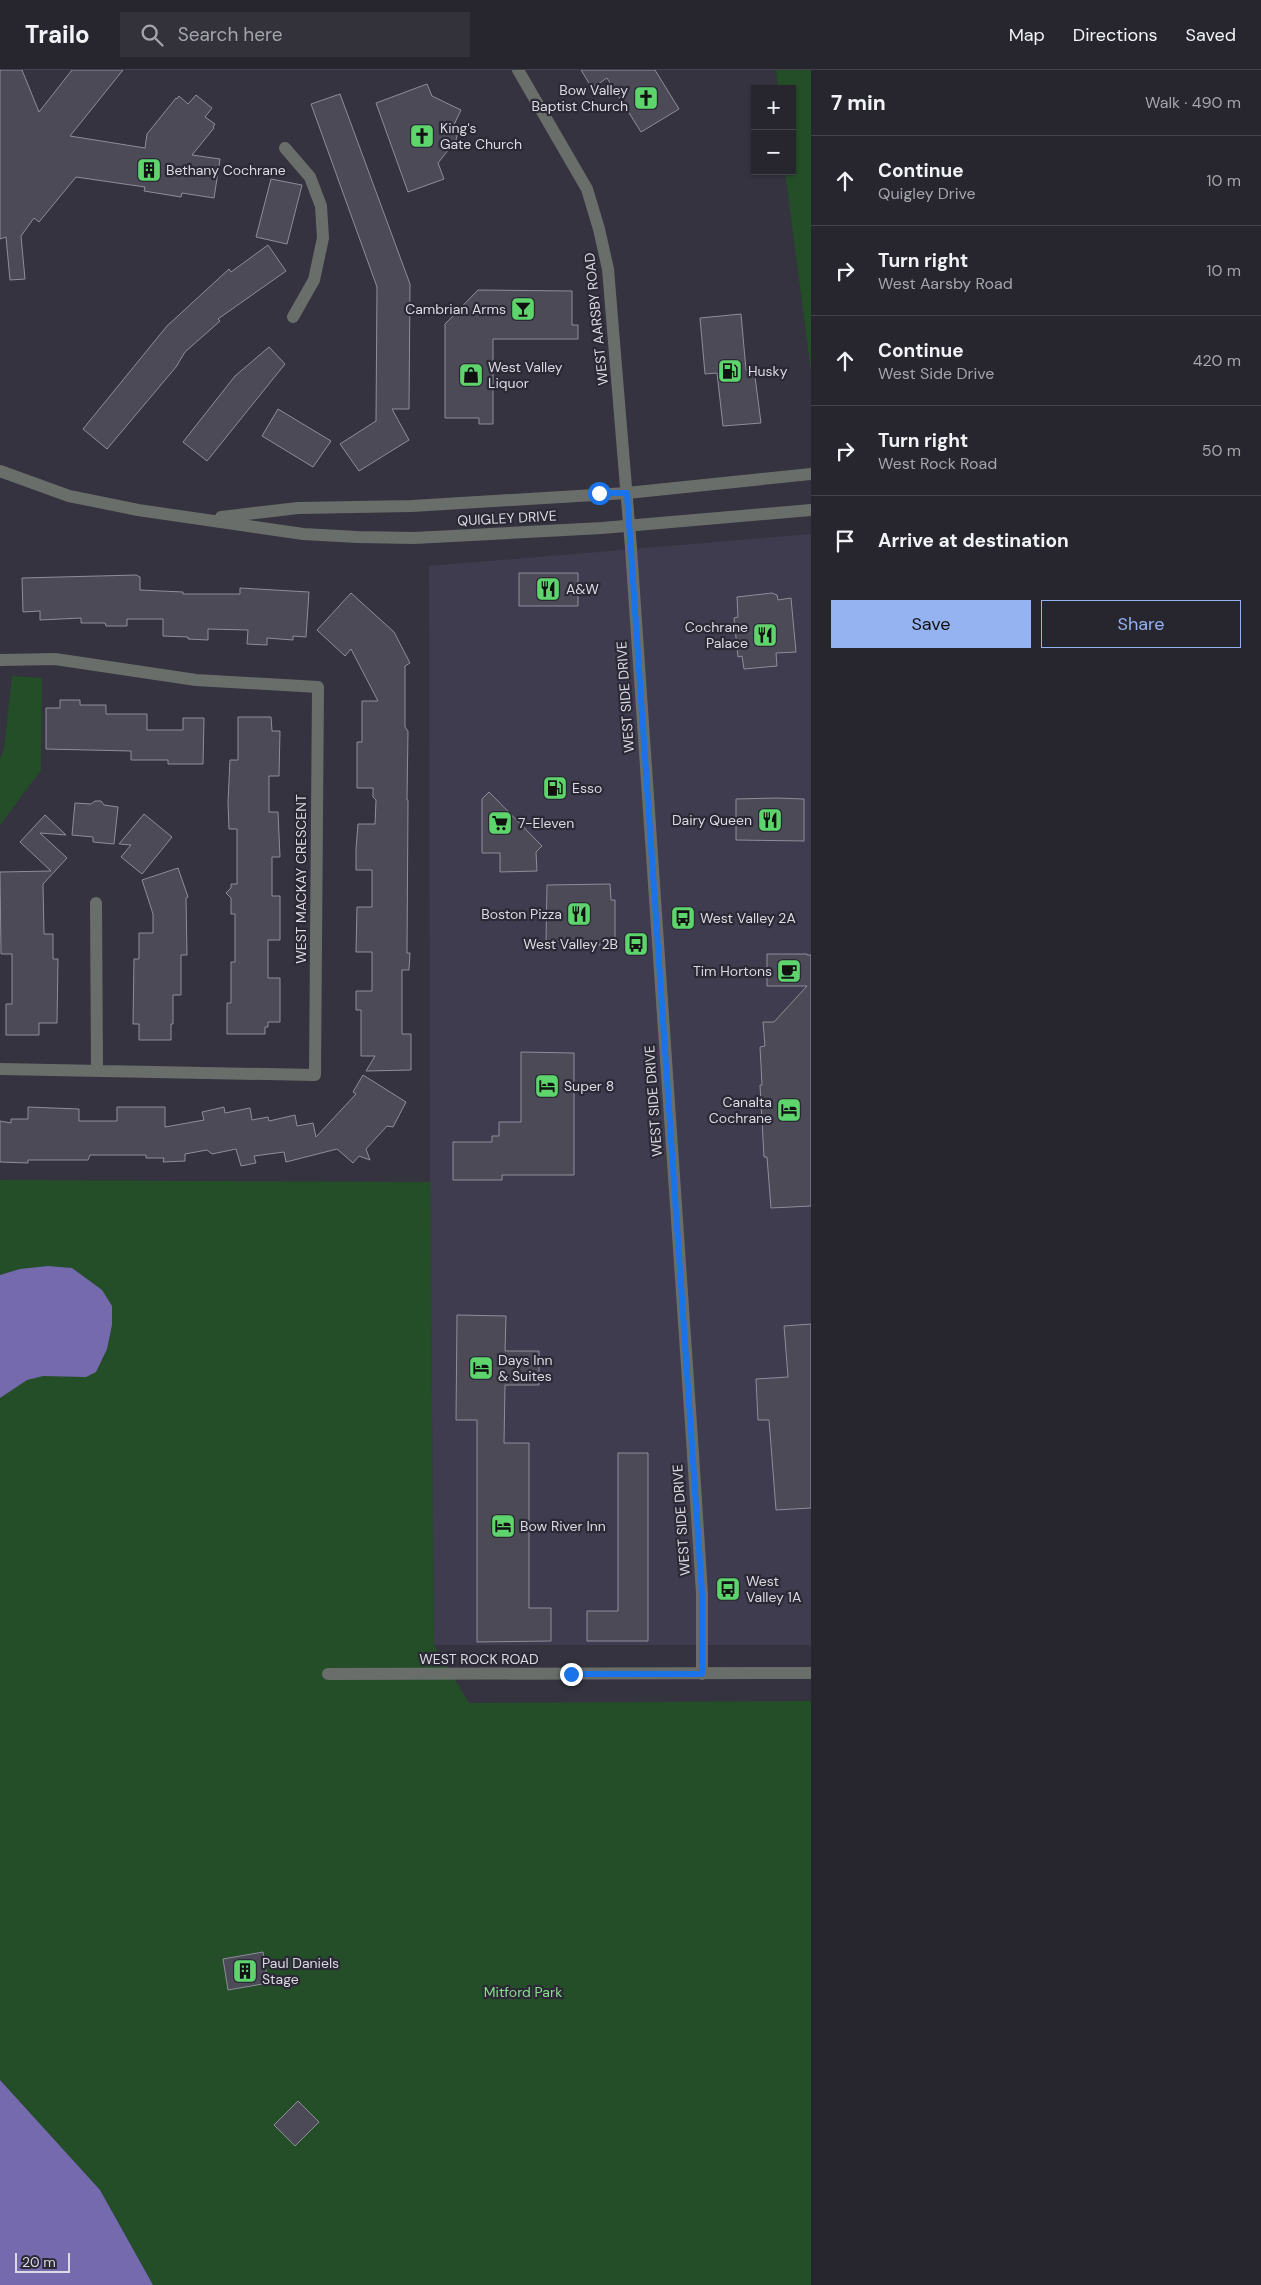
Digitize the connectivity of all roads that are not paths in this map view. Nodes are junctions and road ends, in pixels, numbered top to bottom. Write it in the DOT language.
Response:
graph roads {
  1 [pos="518,70"];
  2 [pos="285,148"];
  3 [pos="293,317"];
  4 [pos="0,471"];
  5 [pos="811,474"];
  6 [pos="627,493"];
  7 [pos="811,510"];
  8 [pos="206,519"];
  9 [pos="629,526"];
  10 [pos="0,660"];
  11 [pos="96,903"];
  12 [pos="0,1069"];
  13 [pos="97,1070"];
  14 [pos="811,1673"];
  15 [pos="328,1674"];
  16 [pos="702,1674"];
  1 -- 6 [label="street, WEST AARSBY ROAD"];
  2 -- 3 [label="street"];
  4 -- 8 [label="street, QUIGLEY DRIVE"];
  5 -- 6 [label="street, QUIGLEY DRIVE"];
  6 -- 8 [label="street, QUIGLEY DRIVE"];
  6 -- 9 [label="street, WEST AARSBY ROAD"];
  7 -- 9 [label="street, QUIGLEY DRIVE"];
  8 -- 9 [label="street, QUIGLEY DRIVE"];
  9 -- 16 [label="street, WEST SIDE DRIVE"];
  10 -- 13 [label="street, WEST MACKAY CRESCENT"];
  11 -- 13 [label="street"];
  12 -- 13 [label="street, WEST MACKAY CRESCENT"];
  14 -- 16 [label="street, WEST ROCK ROAD"];
  15 -- 16 [label="street, WEST ROCK ROAD"];
}
